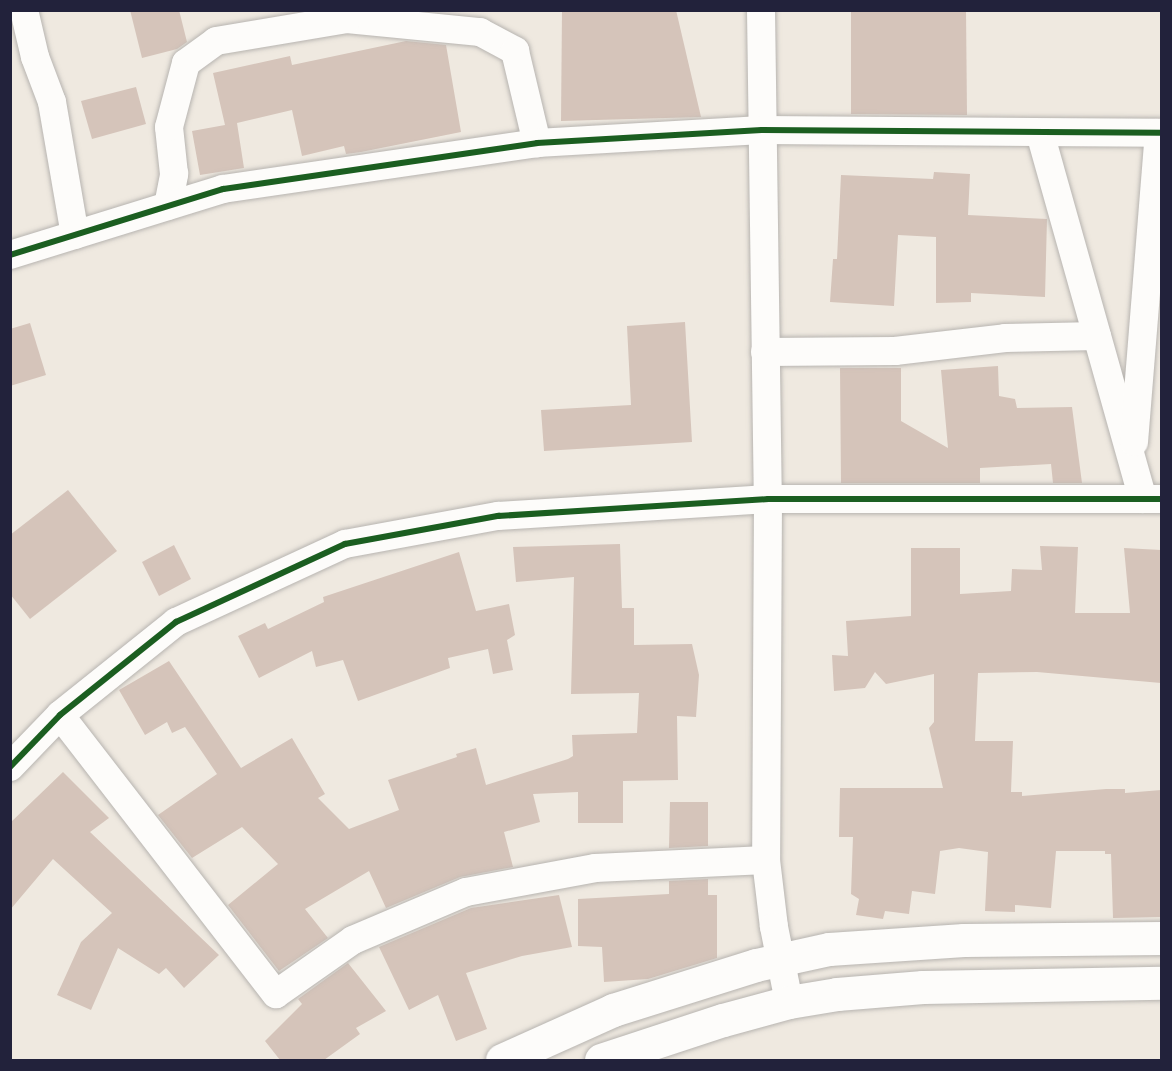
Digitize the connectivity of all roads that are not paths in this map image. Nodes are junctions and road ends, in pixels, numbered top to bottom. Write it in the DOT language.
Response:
graph roads {
  1 [pos="24,10"];
  2 [pos="761,10"];
  3 [pos="348,15"];
  4 [pos="762,130"];
  5 [pos="1040,133"];
  6 [pos="1160,133"];
  7 [pos="537,143"];
  8 [pos="168,206"];
  9 [pos="75,235"];
  10 [pos="10,255"];
  11 [pos="1097,336"];
  12 [pos="765,352"];
  13 [pos="1132,462"];
  14 [pos="768,499"];
  15 [pos="1152,499"];
  16 [pos="60,715"];
  17 [pos="10,766"];
  18 [pos="766,861"];
  19 [pos="1161,938"];
  20 [pos="780,959"];
  21 [pos="1161,983"];
  22 [pos="789,1002"];
  23 [pos="502,1060"];
  24 [pos="601,1060"];
  1 -- 9 [label="street"];
  2 -- 4 [label="street"];
  3 -- 7 [label="street"];
  3 -- 8 [label="street"];
  4 -- 5 [label="street"];
  4 -- 7 [label="street"];
  4 -- 12 [label="street"];
  5 -- 6 [label="street"];
  5 -- 11 [label="street"];
  6 -- 13 [label="street"];
  7 -- 8 [label="street"];
  8 -- 9 [label="street"];
  9 -- 10 [label="street"];
  11 -- 12 [label="street"];
  11 -- 13 [label="street"];
  12 -- 14 [label="street"];
  13 -- 15 [label="street"];
  14 -- 15 [label="street"];
  14 -- 16 [label="street"];
  14 -- 18 [label="street"];
  16 -- 17 [label="street"];
  16 -- 18 [label="street"];
  18 -- 20 [label="street"];
  19 -- 20 [label="street"];
  20 -- 22 [label="street"];
  20 -- 23 [label="street"];
  21 -- 22 [label="street"];
  22 -- 24 [label="street"];
}
